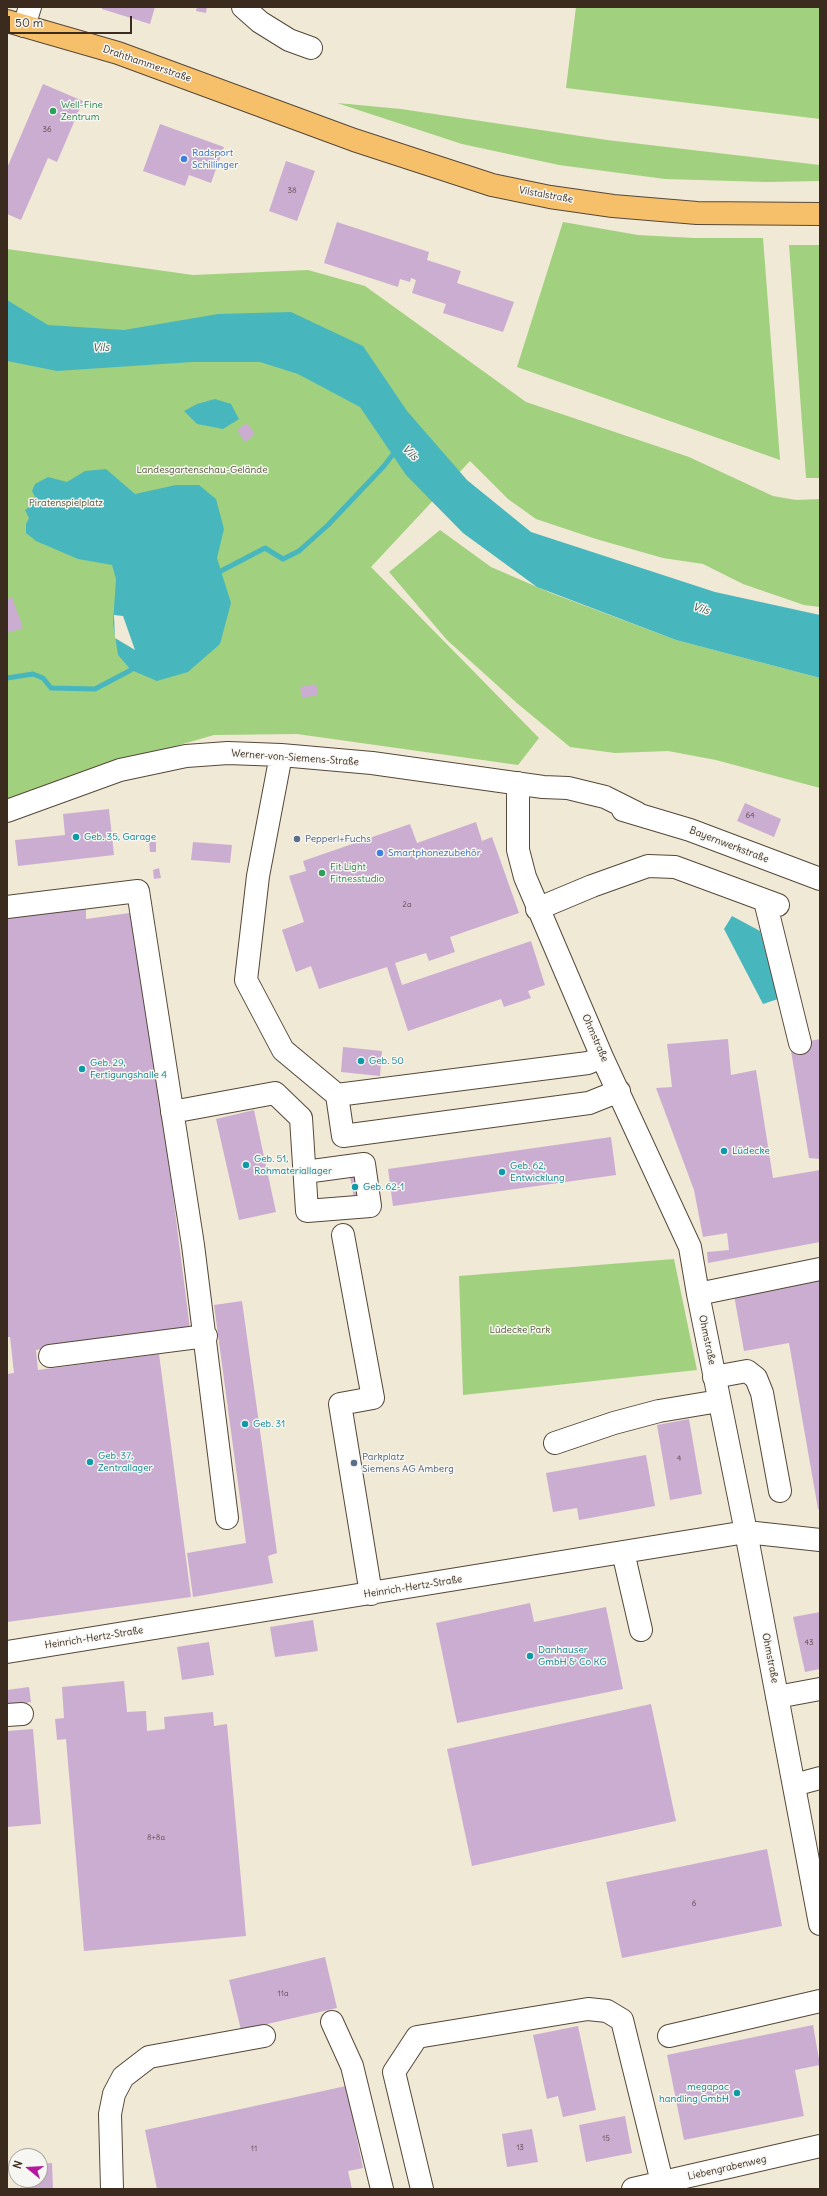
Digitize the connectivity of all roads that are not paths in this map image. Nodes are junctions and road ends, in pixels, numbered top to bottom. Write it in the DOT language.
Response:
graph roads {
  1 [pos="243,7"];
  2 [pos="20,18"];
  3 [pos="311,48"];
  4 [pos="284,115"];
  5 [pos="820,214"];
  6 [pos="282,755"];
  7 [pos="518,783"];
  8 [pos="7,811"];
  9 [pos="820,879"];
  10 [pos="7,907"];
  11 [pos="537,909"];
  12 [pos="800,1043"];
  13 [pos="602,1057"];
  14 [pos="619,1091"];
  15 [pos="337,1095"];
  16 [pos="172,1112"];
  17 [pos="305,1172"];
  18 [pos="343,1235"];
  19 [pos="820,1269"];
  20 [pos="698,1294"];
  21 [pos="206,1336"];
  22 [pos="50,1356"];
  23 [pos="714,1377"];
  24 [pos="719,1401"];
  25 [pos="556,1443"];
  26 [pos="780,1492"];
  27 [pos="227,1518"];
  28 [pos="746,1532"];
  29 [pos="820,1540"];
  30 [pos="623,1552"];
  31 [pos="371,1594"];
  32 [pos="641,1630"];
  33 [pos="7,1652"];
  34 [pos="820,1689"];
  35 [pos="777,1697"];
  36 [pos="820,1778"];
  37 [pos="794,1785"];
  38 [pos="820,1924"];
  39 [pos="820,2001"];
  40 [pos="332,2022"];
  41 [pos="264,2036"];
  42 [pos="669,2036"];
  43 [pos="820,2146"];
  44 [pos="662,2182"];
  45 [pos="112,2189"];
  46 [pos="382,2189"];
  47 [pos="422,2189"];
  48 [pos="633,2189"];
  1 -- 3 [label="street"];
  2 -- 4 [label="main road, Drahthammerstraße"];
  4 -- 5 [label="main road, Vilstalstraße"];
  6 -- 7 [label="street, Werner-von-Siemens-Straße"];
  6 -- 8 [label="street, Werner-von-Siemens-Straße"];
  6 -- 15 [label="street"];
  7 -- 9 [label="street, Bayernwerkstraße"];
  7 -- 11 [label="street, Ohmstraße"];
  10 -- 16 [label="street"];
  11 -- 12 [label="street"];
  11 -- 13 [label="street, Ohmstraße"];
  13 -- 14 [label="street, Ohmstraße"];
  13 -- 15 [label="street"];
  14 -- 15 [label="street"];
  14 -- 20 [label="street, Ohmstraße"];
  16 -- 17 [label="street"];
  16 -- 21 [label="street"];
  18 -- 31 [label="street"];
  19 -- 20 [label="street"];
  20 -- 23 [label="street, Ohmstraße"];
  21 -- 22 [label="street"];
  21 -- 27 [label="street"];
  23 -- 24 [label="street, Ohmstraße"];
  23 -- 26 [label="street"];
  24 -- 25 [label="street"];
  24 -- 28 [label="street, Ohmstraße"];
  28 -- 29 [label="street, Heinrich-Hertz-Straße"];
  28 -- 30 [label="street, Heinrich-Hertz-Straße"];
  28 -- 35 [label="street, Ohmstraße"];
  30 -- 31 [label="street, Heinrich-Hertz-Straße"];
  30 -- 32 [label="street"];
  31 -- 33 [label="street, Heinrich-Hertz-Straße"];
  34 -- 35 [label="street"];
  35 -- 37 [label="street, Ohmstraße"];
  36 -- 37 [label="street"];
  37 -- 38 [label="street, Ohmstraße"];
  39 -- 42 [label="street"];
  40 -- 46 [label="street"];
  41 -- 45 [label="street"];
  43 -- 44 [label="street, Liebengrabenweg"];
  44 -- 47 [label="street"];
  44 -- 48 [label="street, Liebengrabenweg"];
}
